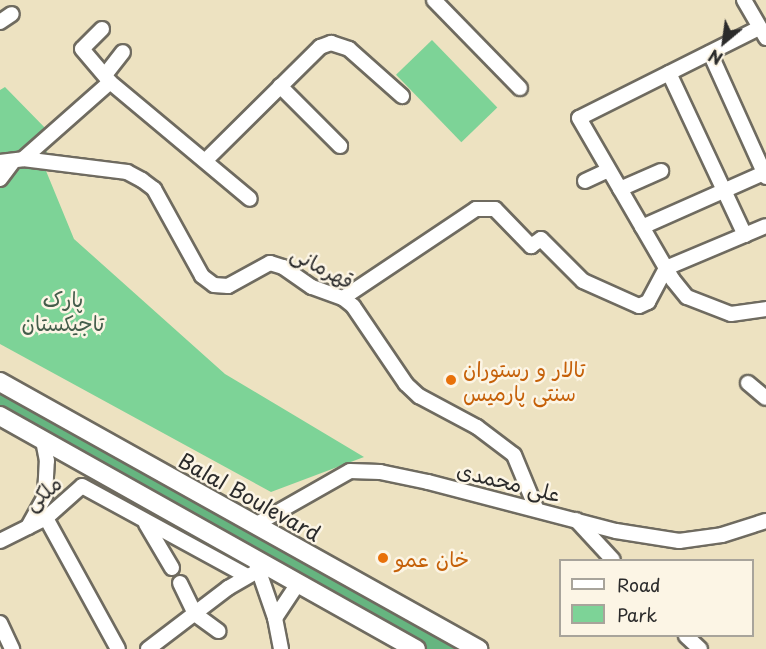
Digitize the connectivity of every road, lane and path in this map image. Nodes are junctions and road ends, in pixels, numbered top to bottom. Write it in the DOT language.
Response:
graph roads {
  1 [pos="434,0"];
  2 [pos="744,0"];
  3 [pos="102,29"];
  4 [pos="763,33"];
  5 [pos="123,52"];
  6 [pos="710,53"];
  7 [pos="669,73"];
  8 [pos="107,78"];
  9 [pos="280,87"];
  10 [pos="520,88"];
  11 [pos="402,96"];
  12 [pos="340,146"];
  13 [pos="206,160"];
  14 [pos="12,161"];
  15 [pos="609,170"];
  16 [pos="661,171"];
  17 [pos="765,174"];
  18 [pos="0,179"];
  19 [pos="585,181"];
  20 [pos="620,189"];
  21 [pos="725,191"];
  22 [pos="250,199"];
  23 [pos="766,226"];
  24 [pos="642,227"];
  25 [pos="745,235"];
  26 [pos="666,268"];
  27 [pos="343,298"];
  28 [pos="766,309"];
  29 [pos="0,382"];
  30 [pos="748,383"];
  31 [pos="766,399"];
  32 [pos="0,416"];
  33 [pos="44,441"];
  34 [pos="120,450"];
  35 [pos="106,477"];
  36 [pos="536,508"];
  37 [pos="46,518"];
  38 [pos="576,520"];
  39 [pos="765,522"];
  40 [pos="146,523"];
  41 [pos="255,525"];
  42 [pos="27,530"];
  43 [pos="0,541"];
  44 [pos="611,559"];
  45 [pos="172,568"];
  46 [pos="253,568"];
  47 [pos="299,582"];
  48 [pos="180,583"];
  49 [pos="195,614"];
  50 [pos="0,624"];
  51 [pos="277,624"];
  52 [pos="218,631"];
  53 [pos="687,637"];
  54 [pos="12,649"];
  55 [pos="118,649"];
  56 [pos="148,649"];
  57 [pos="281,649"];
  58 [pos="292,649"];
  59 [pos="416,649"];
  60 [pos="478,649"];
  61 [pos="700,649"];
  1 -- 10 [label="street"];
  2 -- 4 [label="street"];
  3 -- 8 [label="street"];
  4 -- 6 [label="street"];
  5 -- 8 [label="street"];
  6 -- 7 [label="street"];
  6 -- 17 [label="street"];
  7 -- 15 [label="street"];
  7 -- 21 [label="street"];
  8 -- 13 [label="street"];
  8 -- 14 [label="street"];
  9 -- 11 [label="street"];
  9 -- 12 [label="street"];
  9 -- 13 [label="street"];
  13 -- 22 [label="street"];
  14 -- 18 [label="street"];
  14 -- 27 [label="street, قهرمانی"];
  15 -- 19 [label="street"];
  15 -- 20 [label="street"];
  16 -- 20 [label="street"];
  17 -- 21 [label="street"];
  20 -- 24 [label="street"];
  21 -- 24 [label="street"];
  21 -- 25 [label="street"];
  23 -- 25 [label="street"];
  24 -- 26 [label="street"];
  25 -- 26 [label="street"];
  26 -- 27 [label="street"];
  26 -- 28 [label="street"];
  27 -- 36 [label="street, قهرمانی"];
  29 -- 34 [label="main road, Balal Boulevard"];
  30 -- 31 [label="street"];
  32 -- 33 [label="main road"];
  33 -- 35 [label="main road"];
  33 -- 42 [label="street, ملکی"];
  34 -- 35 [label="main road"];
  34 -- 41 [label="main road, Balal Boulevard"];
  35 -- 46 [label="main road"];
  36 -- 38 [label="street, علی محمدی"];
  36 -- 41 [label="street, علی محمدی"];
  37 -- 40 [label="street, ملکی"];
  37 -- 42 [label="street, ملکی"];
  37 -- 55 [label="street"];
  38 -- 39 [label="street, علی محمدی"];
  38 -- 44 [label="street"];
  40 -- 45 [label="street"];
  40 -- 46 [label="street"];
  41 -- 60 [label="main road, Balal Boulevard"];
  42 -- 43 [label="street, ملکی"];
  46 -- 47 [label="main road"];
  46 -- 49 [label="street"];
  46 -- 51 [label="street"];
  47 -- 51 [label="street"];
  47 -- 59 [label="main road"];
  48 -- 49 [label="street"];
  49 -- 52 [label="street"];
  49 -- 56 [label="street"];
  50 -- 54 [label="street"];
  51 -- 57 [label="street"];
  51 -- 58 [label="street"];
  53 -- 61 [label="street"];
}
